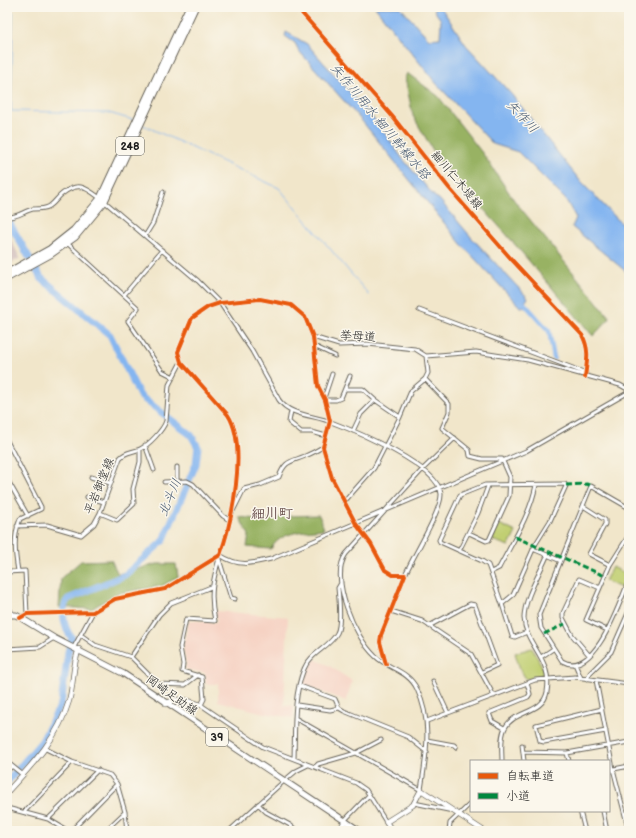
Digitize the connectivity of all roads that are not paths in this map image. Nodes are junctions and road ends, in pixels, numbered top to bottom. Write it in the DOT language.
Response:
graph roads {
  1 [pos="189,7"];
  2 [pos="194,7"];
  3 [pos="293,7"];
  4 [pos="163,192"];
  5 [pos="102,200"];
  6 [pos="7,217"];
  7 [pos="145,236"];
  8 [pos="66,243"];
  9 [pos="162,250"];
  10 [pos="36,260"];
  11 [pos="29,264"];
  12 [pos="7,273"];
  13 [pos="7,278"];
  14 [pos="124,295"];
  15 [pos="220,303"];
  16 [pos="419,310"];
  17 [pos="313,337"];
  18 [pos="314,346"];
  19 [pos="335,356"];
  20 [pos="426,356"];
  21 [pos="181,362"];
  22 [pos="332,374"];
  23 [pos="586,375"];
  24 [pos="172,376"];
  25 [pos="350,376"];
  26 [pos="425,379"];
  27 [pos="346,389"];
  28 [pos="629,391"];
  29 [pos="324,399"];
  30 [pos="375,400"];
  31 [pos="291,410"];
  32 [pos="400,417"];
  33 [pos="330,421"];
  34 [pos="353,431"];
  35 [pos="326,436"];
  36 [pos="455,438"];
  37 [pos="7,440"];
  38 [pos="385,444"];
  39 [pos="145,445"];
  40 [pos="323,447"];
  41 [pos="140,449"];
  42 [pos="503,462"];
  43 [pos="178,467"];
  44 [pos="423,469"];
  45 [pos="154,470"];
  46 [pos="91,477"];
  47 [pos="7,479"];
  48 [pos="177,481"];
  49 [pos="164,482"];
  50 [pos="110,483"];
  51 [pos="510,485"];
  52 [pos="536,485"];
  53 [pos="488,486"];
  54 [pos="440,489"];
  55 [pos="87,497"];
  56 [pos="104,502"];
  57 [pos="344,502"];
  58 [pos="583,506"];
  59 [pos="629,508"];
  60 [pos="386,510"];
  61 [pos="100,513"];
  62 [pos="28,516"];
  63 [pos="229,520"];
  64 [pos="356,524"];
  65 [pos="17,526"];
  66 [pos="469,533"];
  67 [pos="364,534"];
  68 [pos="629,535"];
  69 [pos="534,549"];
  70 [pos="459,551"];
  71 [pos="220,555"];
  72 [pos="547,556"];
  73 [pos="219,559"];
  74 [pos="561,562"];
  75 [pos="610,565"];
  76 [pos="18,571"];
  77 [pos="7,572"];
  78 [pos="491,572"];
  79 [pos="405,575"];
  80 [pos="629,580"];
  81 [pos="341,583"];
  82 [pos="211,587"];
  83 [pos="600,588"];
  84 [pos="235,600"];
  85 [pos="502,604"];
  86 [pos="7,606"];
  87 [pos="391,611"];
  88 [pos="629,611"];
  89 [pos="93,612"];
  90 [pos="10,614"];
  91 [pos="27,614"];
  92 [pos="20,618"];
  93 [pos="429,626"];
  94 [pos="606,630"];
  95 [pos="527,632"];
  96 [pos="81,635"];
  97 [pos="54,638"];
  98 [pos="73,646"];
  99 [pos="7,649"];
  100 [pos="553,649"];
  101 [pos="590,655"];
  102 [pos="131,657"];
  103 [pos="541,657"];
  104 [pos="386,664"];
  105 [pos="575,664"];
  106 [pos="482,672"];
  107 [pos="198,676"];
  108 [pos="581,678"];
  109 [pos="587,679"];
  110 [pos="548,680"];
  111 [pos="596,680"];
  112 [pos="433,681"];
  113 [pos="526,683"];
  114 [pos="629,684"];
  115 [pos="300,686"];
  116 [pos="494,696"];
  117 [pos="166,704"];
  118 [pos="201,705"];
  119 [pos="297,705"];
  120 [pos="339,708"];
  121 [pos="602,709"];
  122 [pos="448,713"];
  123 [pos="295,718"];
  124 [pos="427,721"];
  125 [pos="504,728"];
  126 [pos="606,731"];
  127 [pos="381,740"];
  128 [pos="427,740"];
  129 [pos="629,742"];
  130 [pos="522,745"];
  131 [pos="609,745"];
  132 [pos="456,747"];
  133 [pos="46,749"];
  134 [pos="427,752"];
  135 [pos="524,752"];
  136 [pos="356,753"];
  137 [pos="567,753"];
  138 [pos="294,759"];
  139 [pos="502,760"];
  140 [pos="524,760"];
  141 [pos="569,760"];
  142 [pos="7,762"];
  143 [pos="72,762"];
  144 [pos="308,765"];
  145 [pos="629,766"];
  146 [pos="13,767"];
  147 [pos="315,767"];
  148 [pos="613,769"];
  149 [pos="98,770"];
  150 [pos="610,770"];
  151 [pos="7,771"];
  152 [pos="22,774"];
  153 [pos="284,781"];
  154 [pos="117,784"];
  155 [pos="421,790"];
  156 [pos="7,792"];
  157 [pos="369,795"];
  158 [pos="414,803"];
  159 [pos="258,804"];
  160 [pos="470,804"];
  161 [pos="7,808"];
  162 [pos="24,812"];
  163 [pos="125,812"];
  164 [pos="580,812"];
  165 [pos="602,812"];
  166 [pos="457,813"];
  167 [pos="48,819"];
  168 [pos="344,821"];
  169 [pos="386,822"];
  170 [pos="480,830"];
  171 [pos="68,831"];
  172 [pos="71,831"];
  173 [pos="105,831"];
  174 [pos="127,831"];
  175 [pos="229,831"];
  176 [pos="297,831"];
  177 [pos="339,831"];
  178 [pos="360,831"];
  179 [pos="392,831"];
  180 [pos="449,831"];
  181 [pos="585,831"];
  182 [pos="607,831"];
  183 [pos="628,831"];
  1 -- 5 [label="highway, 248"];
  2 -- 5 [label="highway, 248"];
  3 -- 23 [label="street, 細川仁木堤線"];
  4 -- 7 [label="street"];
  5 -- 6 [label="street"];
  5 -- 7 [label="street"];
  5 -- 8 [label="highway, 248"];
  5 -- 10 [label="highway, 248"];
  7 -- 9 [label="street"];
  8 -- 10 [label="highway, 248"];
  8 -- 14 [label="street"];
  9 -- 14 [label="street"];
  9 -- 15 [label="street"];
  10 -- 11 [label="highway, 248"];
  11 -- 12 [label="highway, 248"];
  11 -- 13 [label="highway, 248"];
  14 -- 24 [label="street"];
  15 -- 17 [label="street"];
  15 -- 21 [label="street"];
  15 -- 31 [label="street"];
  16 -- 23 [label="street"];
  17 -- 18 [label="street"];
  17 -- 20 [label="street, 挙母道"];
  18 -- 19 [label="street"];
  18 -- 29 [label="street"];
  20 -- 23 [label="street, 挙母道"];
  20 -- 26 [label="street"];
  21 -- 24 [label="street"];
  21 -- 63 [label="street"];
  22 -- 29 [label="street"];
  23 -- 28 [label="street, 挙母道"];
  24 -- 39 [label="street, 平岩御堂線"];
  25 -- 27 [label="street"];
  26 -- 32 [label="street"];
  26 -- 36 [label="street"];
  27 -- 29 [label="street"];
  27 -- 30 [label="street"];
  28 -- 42 [label="street"];
  29 -- 33 [label="street"];
  30 -- 32 [label="street"];
  30 -- 34 [label="street"];
  31 -- 33 [label="street"];
  31 -- 35 [label="street"];
  32 -- 38 [label="street"];
  33 -- 34 [label="street"];
  33 -- 35 [label="street"];
  34 -- 38 [label="street"];
  35 -- 40 [label="street"];
  36 -- 42 [label="street"];
  36 -- 44 [label="street"];
  37 -- 62 [label="street"];
  38 -- 44 [label="street"];
  38 -- 57 [label="street"];
  39 -- 41 [label="street, 平岩御堂線"];
  39 -- 45 [label="street"];
  40 -- 57 [label="street"];
  40 -- 63 [label="street"];
  41 -- 50 [label="street, 平岩御堂線"];
  41 -- 61 [label="street"];
  42 -- 51 [label="street"];
  42 -- 54 [label="street"];
  43 -- 48 [label="street"];
  44 -- 54 [label="street"];
  44 -- 60 [label="street"];
  46 -- 50 [label="street"];
  47 -- 62 [label="street"];
  48 -- 49 [label="street"];
  48 -- 63 [label="street"];
  50 -- 56 [label="street, 平岩御堂線"];
  51 -- 52 [label="street"];
  51 -- 53 [label="street"];
  51 -- 66 [label="street"];
  52 -- 69 [label="street"];
  52 -- 78 [label="street"];
  53 -- 66 [label="street"];
  53 -- 70 [label="street"];
  54 -- 60 [label="street"];
  54 -- 79 [label="street"];
  55 -- 56 [label="street"];
  56 -- 61 [label="street, 平岩御堂線"];
  57 -- 64 [label="street"];
  58 -- 59 [label="street"];
  58 -- 74 [label="street"];
  58 -- 75 [label="street"];
  60 -- 64 [label="street"];
  60 -- 67 [label="street"];
  61 -- 65 [label="street, 平岩御堂線"];
  62 -- 65 [label="street"];
  63 -- 71 [label="street"];
  64 -- 67 [label="street"];
  64 -- 71 [label="street"];
  65 -- 76 [label="street"];
  66 -- 70 [label="street"];
  67 -- 79 [label="street"];
  67 -- 81 [label="street"];
  68 -- 75 [label="street"];
  69 -- 72 [label="street"];
  69 -- 85 [label="street"];
  70 -- 78 [label="street"];
  71 -- 73 [label="street"];
  71 -- 89 [label="street"];
  72 -- 74 [label="street"];
  72 -- 95 [label="street"];
  73 -- 82 [label="street"];
  73 -- 84 [label="street"];
  74 -- 100 [label="street"];
  75 -- 83 [label="street"];
  76 -- 77 [label="street"];
  76 -- 91 [label="street"];
  78 -- 85 [label="street"];
  79 -- 87 [label="street"];
  80 -- 94 [label="street"];
  81 -- 104 [label="street"];
  81 -- 115 [label="street"];
  82 -- 102 [label="street"];
  82 -- 107 [label="street"];
  83 -- 94 [label="street"];
  83 -- 101 [label="street"];
  85 -- 95 [label="street"];
  86 -- 90 [label="street"];
  87 -- 93 [label="street"];
  87 -- 104 [label="street"];
  88 -- 109 [label="street"];
  89 -- 91 [label="street"];
  89 -- 96 [label="street"];
  90 -- 92 [label="main road, 岡崎足助線 / 39"];
  91 -- 92 [label="street"];
  92 -- 97 [label="main road, 岡崎足助線 / 39"];
  93 -- 106 [label="street"];
  93 -- 106 [label="street"];
  94 -- 101 [label="street"];
  95 -- 103 [label="street"];
  96 -- 98 [label="street"];
  96 -- 102 [label="street"];
  97 -- 98 [label="main road, 岡崎足助線 / 39"];
  97 -- 99 [label="street"];
  98 -- 117 [label="main road, 岡崎足助線 / 39"];
  98 -- 133 [label="street"];
  100 -- 103 [label="street"];
  100 -- 105 [label="street"];
  101 -- 105 [label="street"];
  102 -- 107 [label="street"];
  103 -- 110 [label="street"];
  104 -- 124 [label="street"];
  105 -- 108 [label="street"];
  106 -- 116 [label="street"];
  107 -- 118 [label="street"];
  108 -- 109 [label="street"];
  108 -- 110 [label="street"];
  109 -- 111 [label="street"];
  110 -- 113 [label="street"];
  110 -- 125 [label="street"];
  111 -- 114 [label="street"];
  111 -- 121 [label="street"];
  112 -- 122 [label="street"];
  113 -- 116 [label="street"];
  113 -- 125 [label="street"];
  115 -- 119 [label="street"];
  115 -- 120 [label="street"];
  116 -- 122 [label="street"];
  117 -- 118 [label="street"];
  117 -- 153 [label="main road, 岡崎足助線 / 39"];
  118 -- 138 [label="street"];
  119 -- 120 [label="street"];
  119 -- 123 [label="street"];
  120 -- 134 [label="street"];
  121 -- 126 [label="street"];
  121 -- 126 [label="street"];
  122 -- 124 [label="street"];
  123 -- 136 [label="street"];
  123 -- 138 [label="street"];
  124 -- 128 [label="street"];
  125 -- 139 [label="street"];
  126 -- 131 [label="street"];
  127 -- 136 [label="street"];
  128 -- 132 [label="street"];
  128 -- 134 [label="street"];
  129 -- 131 [label="street"];
  130 -- 135 [label="street"];
  131 -- 137 [label="street"];
  131 -- 148 [label="street"];
  133 -- 143 [label="street"];
  133 -- 152 [label="street"];
  134 -- 155 [label="street"];
  135 -- 137 [label="street"];
  135 -- 140 [label="street"];
  136 -- 147 [label="street"];
  136 -- 155 [label="street"];
  137 -- 141 [label="street"];
  138 -- 144 [label="street"];
  142 -- 146 [label="street"];
  143 -- 149 [label="street"];
  143 -- 162 [label="street"];
  144 -- 147 [label="street"];
  144 -- 153 [label="street"];
  145 -- 148 [label="street"];
  146 -- 151 [label="street"];
  146 -- 152 [label="street"];
  147 -- 157 [label="street"];
  148 -- 150 [label="street"];
  148 -- 183 [label="street"];
  149 -- 154 [label="street"];
  149 -- 167 [label="street"];
  152 -- 156 [label="street"];
  153 -- 159 [label="street"];
  153 -- 168 [label="main road, 岡崎足助線 / 39"];
  154 -- 163 [label="street"];
  154 -- 172 [label="street"];
  155 -- 158 [label="street"];
  155 -- 166 [label="street"];
  157 -- 168 [label="street"];
  157 -- 169 [label="street"];
  158 -- 166 [label="street"];
  158 -- 169 [label="street"];
  159 -- 175 [label="street"];
  159 -- 176 [label="street"];
  160 -- 166 [label="street"];
  161 -- 162 [label="street"];
  162 -- 167 [label="street"];
  163 -- 173 [label="street"];
  163 -- 174 [label="street"];
  164 -- 181 [label="street"];
  165 -- 182 [label="street"];
  166 -- 170 [label="street"];
  166 -- 180 [label="street"];
  167 -- 171 [label="street"];
  168 -- 177 [label="street"];
  168 -- 178 [label="main road, 岡崎足助線 / 39"];
  169 -- 179 [label="street"];
}
